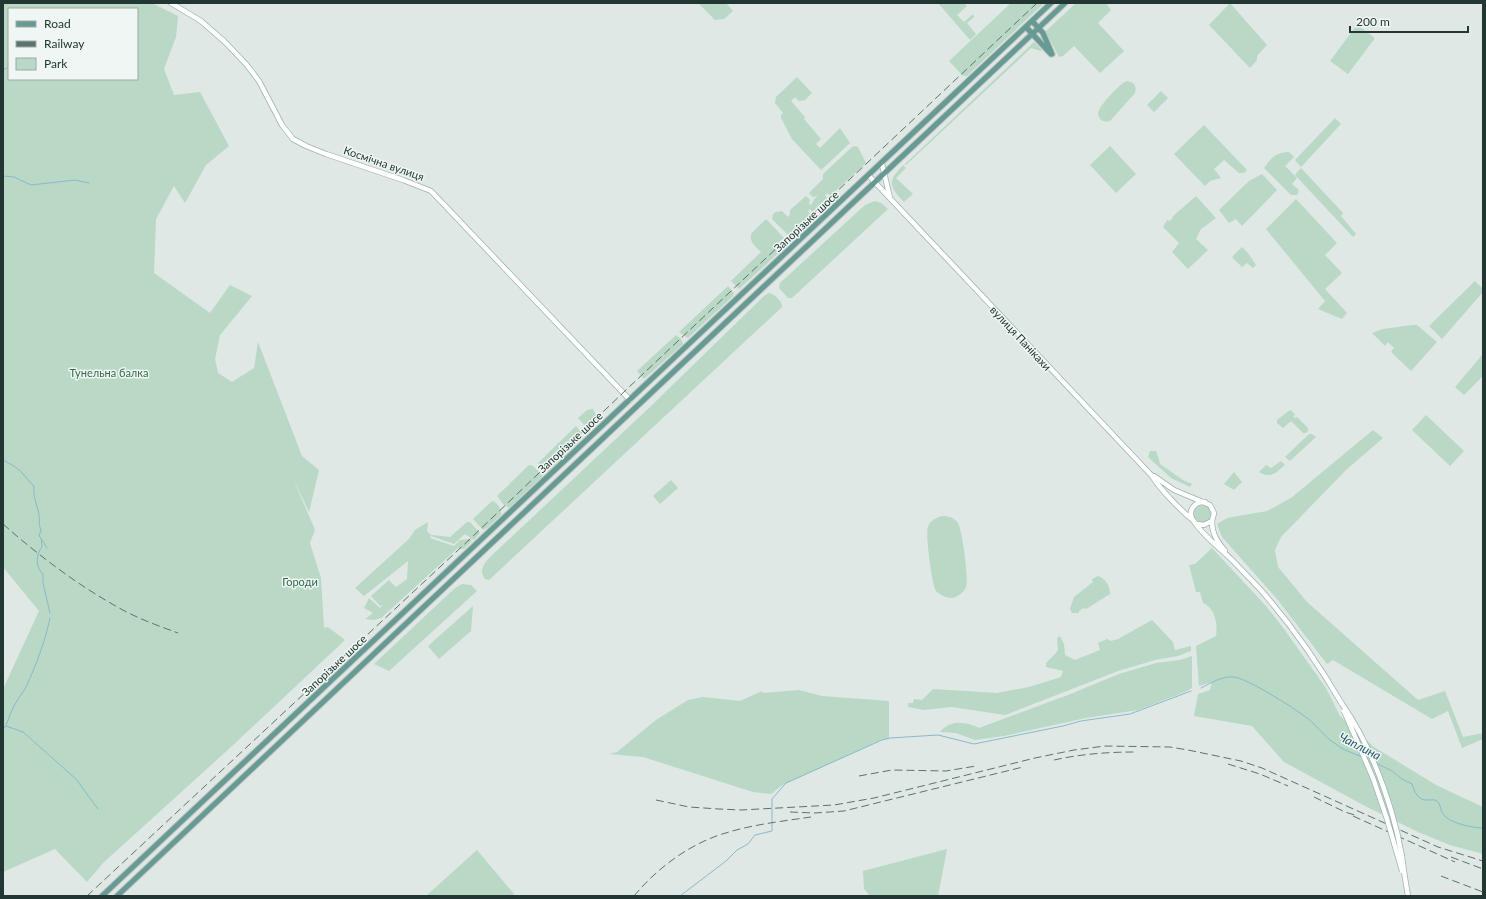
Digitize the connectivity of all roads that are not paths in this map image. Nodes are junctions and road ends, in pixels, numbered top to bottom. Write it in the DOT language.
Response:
graph roads {
  1 [pos="171,3"];
  2 [pos="1051,3"];
  3 [pos="1065,3"];
  4 [pos="1032,21"];
  5 [pos="1026,27"];
  6 [pos="1039,28"];
  7 [pos="1033,34"];
  8 [pos="882,164"];
  9 [pos="884,175"];
  10 [pos="869,176"];
  11 [pos="876,182"];
  12 [pos="891,199"];
  13 [pos="630,400"];
  14 [pos="637,407"];
  15 [pos="1152,476"];
  16 [pos="1205,502"];
  17 [pos="1194,521"];
  18 [pos="1212,521"];
  19 [pos="461,559"];
  20 [pos="1233,561"];
  21 [pos="467,566"];
  22 [pos="356,658"];
  23 [pos="363,665"];
  24 [pos="102,896"];
  25 [pos="117,896"];
  26 [pos="1408,896"];
  1 -- 13 [label="main road, Космічна вулиця"];
  2 -- 4 [label="main road, Запорізьке шосе"];
  3 -- 6 [label="main road, Запорізьке шосе"];
  4 -- 5 [label="main road, Запорізьке шосе"];
  4 -- 6 [label="main road"];
  5 -- 7 [label="main road"];
  5 -- 8 [label="main road, Запорізьке шосе"];
  6 -- 7 [label="main road, Запорізьке шосе"];
  6 -- 7 [label="main road"];
  7 -- 9 [label="main road, Запорізьке шосе"];
  8 -- 9 [label="main road, вулиця Панікахи"];
  8 -- 10 [label="main road, Запорізьке шосе"];
  9 -- 11 [label="main road, Запорізьке шосе"];
  9 -- 12 [label="main road, вулиця Панікахи"];
  10 -- 11 [label="main road, вулиця Панікахи"];
  10 -- 13 [label="main road, Запорізьке шосе"];
  11 -- 12 [label="main road, вулиця Панікахи"];
  11 -- 14 [label="main road, Запорізьке шосе"];
  12 -- 15 [label="main road, вулиця Панікахи"];
  13 -- 14 [label="main road, Космічна вулиця"];
  13 -- 19 [label="main road, Запорізьке шосе"];
  14 -- 21 [label="main road, Запорізьке шосе"];
  15 -- 16 [label="main road, вулиця Панікахи"];
  15 -- 17 [label="main road, вулиця Панікахи"];
  16 -- 17 [label="main road"];
  16 -- 18 [label="main road"];
  17 -- 18 [label="main road"];
  17 -- 20 [label="main road, вулиця Панікахи"];
  18 -- 20 [label="main road"];
  19 -- 21 [label="main road"];
  19 -- 22 [label="main road, Запорізьке шосе"];
  20 -- 26 [label="main road, bridge"];
  21 -- 23 [label="main road, Запорізьке шосе"];
  22 -- 23 [label="main road"];
  22 -- 24 [label="main road, Запорізьке шосе"];
  23 -- 25 [label="main road, Запорізьке шосе"];
}
